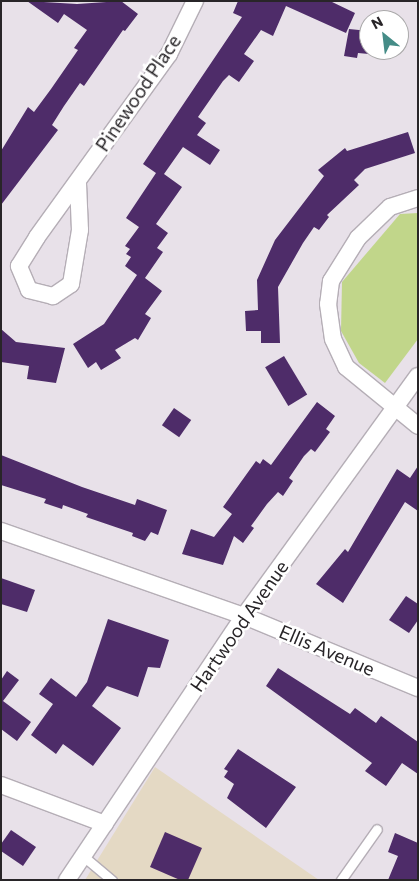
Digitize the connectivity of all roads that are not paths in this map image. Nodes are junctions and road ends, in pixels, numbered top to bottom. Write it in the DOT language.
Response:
graph roads {
  1 [pos="195,1"];
  2 [pos="78,183"];
  3 [pos="418,198"];
  4 [pos="418,376"];
  5 [pos="394,408"];
  6 [pos="418,426"];
  7 [pos="1,531"];
  8 [pos="244,616"];
  9 [pos="418,688"];
  10 [pos="1,785"];
  11 [pos="105,824"];
  12 [pos="377,829"];
  13 [pos="82,856"];
  14 [pos="67,880"];
  15 [pos="112,880"];
  16 [pos="341,880"];
  1 -- 2 [label="street, Pinewood Place"];
  2 -- 2 [label="street, Pinewood Place"];
  3 -- 5 [label="street"];
  4 -- 5 [label="street, Hartwood Avenue"];
  5 -- 6 [label="street"];
  5 -- 8 [label="street, Hartwood Avenue"];
  7 -- 8 [label="street, Ellis Avenue"];
  8 -- 9 [label="street, Ellis Avenue"];
  8 -- 11 [label="street, Hartwood Avenue"];
  10 -- 11 [label="street"];
  11 -- 13 [label="street, Hartwood Avenue"];
  12 -- 16 [label="lane"];
  13 -- 14 [label="street, Hartwood Avenue"];
  13 -- 15 [label="lane"];
}
